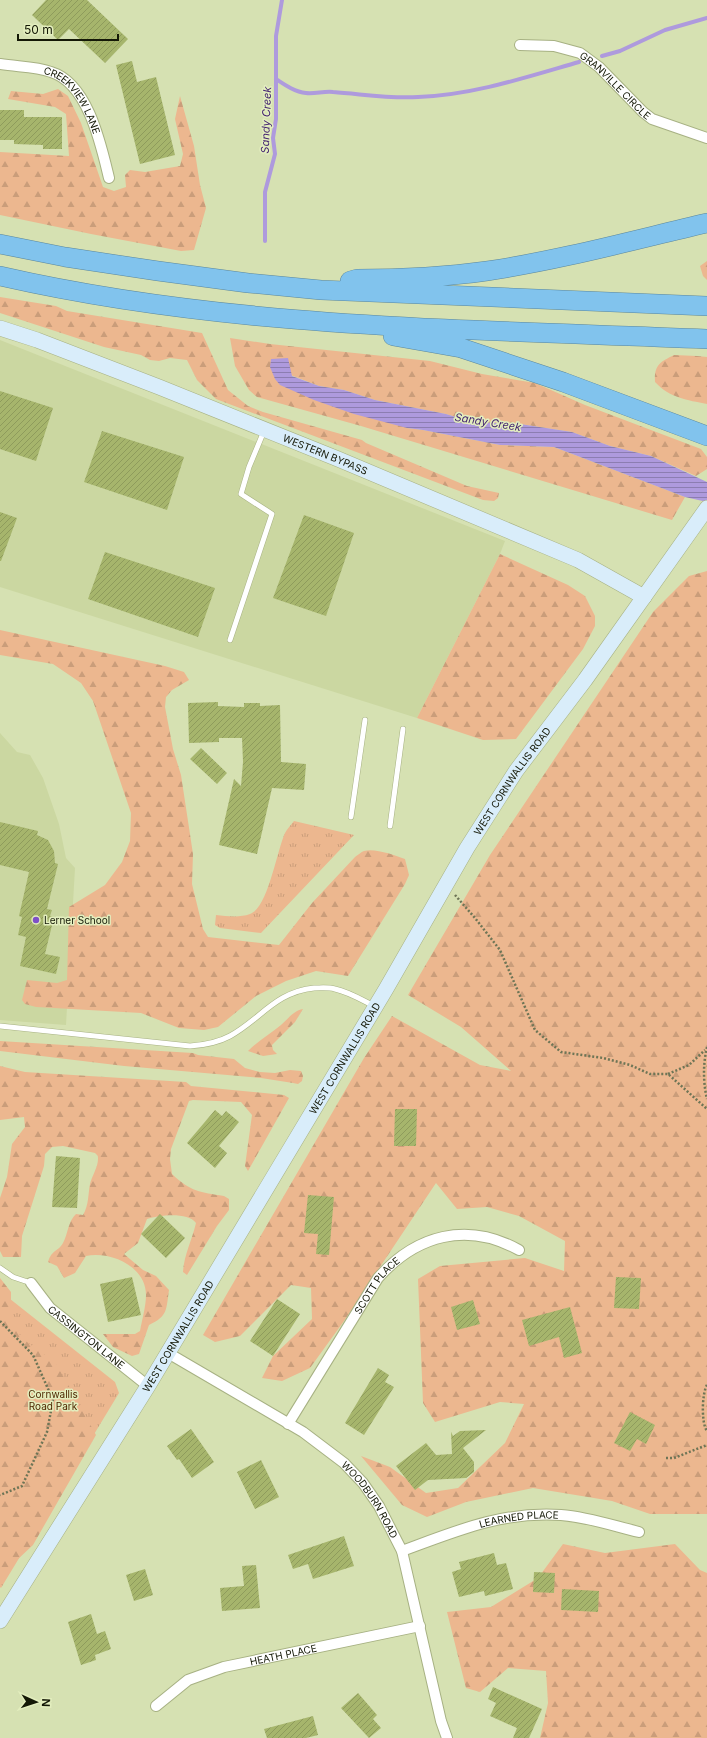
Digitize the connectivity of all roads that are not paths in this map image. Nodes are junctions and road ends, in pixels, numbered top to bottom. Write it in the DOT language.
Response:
graph roads {
  1 [pos="520,44"];
  2 [pos="0,64"];
  3 [pos="707,138"];
  4 [pos="109,178"];
  5 [pos="707,223"];
  6 [pos="0,244"];
  7 [pos="0,276"];
  8 [pos="321,290"];
  9 [pos="707,306"];
  10 [pos="278,318"];
  11 [pos="0,328"];
  12 [pos="707,339"];
  13 [pos="265,430"];
  14 [pos="707,436"];
  15 [pos="707,508"];
  16 [pos="644,597"];
  17 [pos="230,640"];
  18 [pos="365,720"];
  19 [pos="403,729"];
  20 [pos="351,817"];
  21 [pos="390,826"];
  22 [pos="375,1006"];
  23 [pos="0,1026"];
  24 [pos="519,1250"];
  25 [pos="0,1268"];
  26 [pos="31,1283"];
  27 [pos="168,1353"];
  28 [pos="148,1386"];
  29 [pos="288,1424"];
  30 [pos="639,1532"];
  31 [pos="402,1551"];
  32 [pos="3,1611"];
  33 [pos="420,1626"];
  34 [pos="156,1706"];
  35 [pos="447,1738"];
  1 -- 3 [label="street, GRANVILLE CIRCLE"];
  2 -- 4 [label="street, CREEKVIEW LANE"];
  5 -- 8 [label="highway"];
  6 -- 8 [label="highway"];
  7 -- 10 [label="highway"];
  8 -- 9 [label="highway"];
  10 -- 12 [label="highway"];
  10 -- 14 [label="highway"];
  11 -- 13 [label="street, WESTERN BYPASS"];
  13 -- 16 [label="street, WESTERN BYPASS"];
  13 -- 17 [label="lane"];
  15 -- 16 [label="street, WEST CORNWALLIS ROAD"];
  16 -- 22 [label="street, WEST CORNWALLIS ROAD"];
  18 -- 20 [label="lane"];
  19 -- 21 [label="lane"];
  22 -- 23 [label="lane"];
  22 -- 27 [label="street, WEST CORNWALLIS ROAD"];
  24 -- 29 [label="street, SCOTT PLACE"];
  25 -- 26 [label="lane"];
  26 -- 28 [label="street, CASSINGTON LANE"];
  27 -- 28 [label="street, WEST CORNWALLIS ROAD"];
  27 -- 29 [label="street, WOODBURN ROAD"];
  28 -- 32 [label="street, WEST CORNWALLIS ROAD"];
  29 -- 31 [label="street, WOODBURN ROAD"];
  30 -- 31 [label="street, LEARNED PLACE"];
  31 -- 33 [label="street, WOODBURN ROAD"];
  33 -- 34 [label="street, HEATH PLACE"];
  33 -- 35 [label="street, WOODBURN ROAD"];
}
